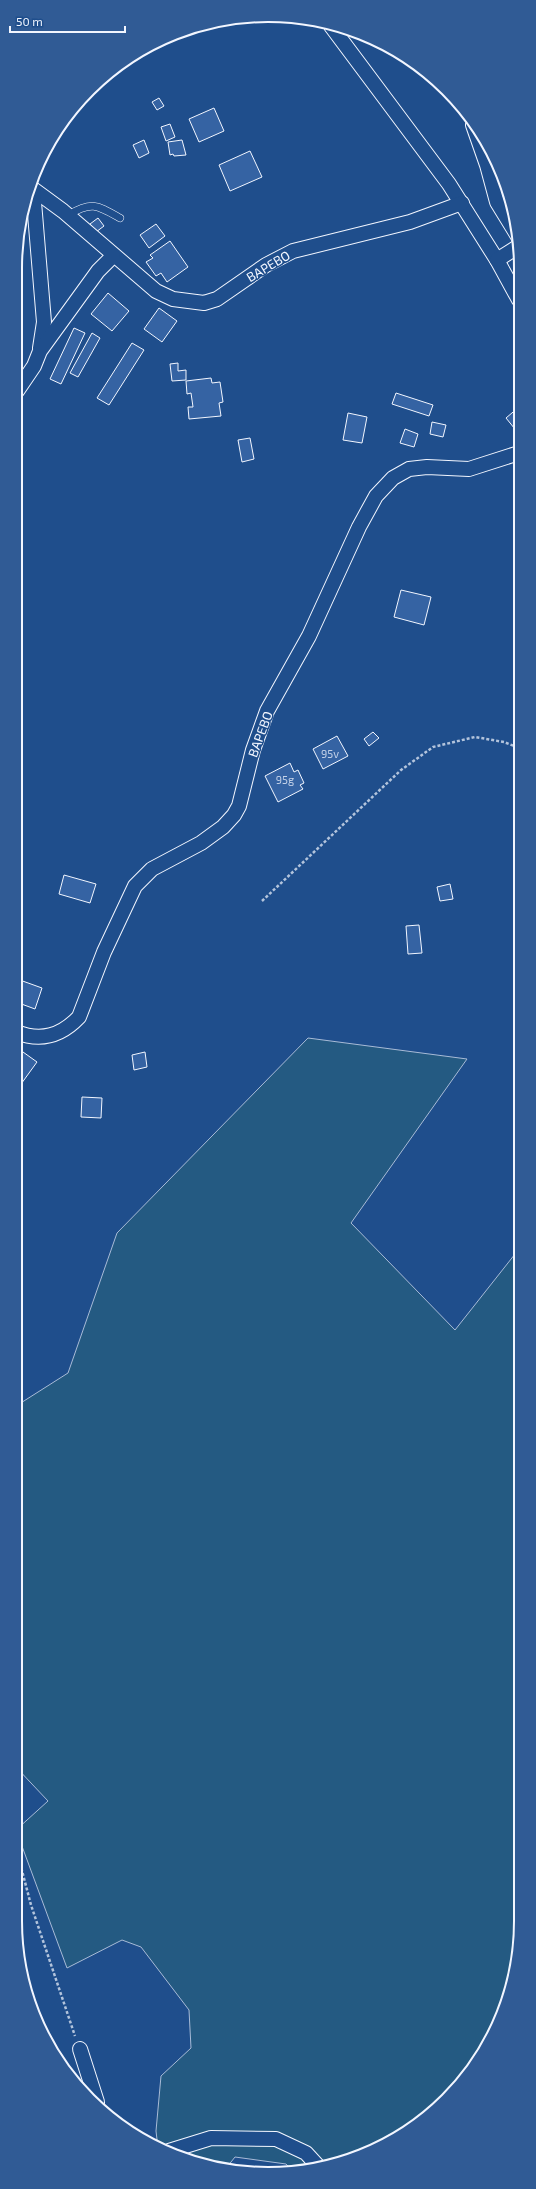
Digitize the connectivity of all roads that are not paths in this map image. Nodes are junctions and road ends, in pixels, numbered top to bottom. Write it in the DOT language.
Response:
graph roads {
  1 [pos="333,30"];
  2 [pos="477,137"];
  3 [pos="35,190"];
  4 [pos="33,194"];
  5 [pos="462,203"];
  6 [pos="68,216"];
  7 [pos="120,218"];
  8 [pos="509,222"];
  9 [pos="513,250"];
  10 [pos="112,256"];
  11 [pos="497,260"];
  12 [pos="514,291"];
  13 [pos="40,351"];
  14 [pos="22,384"];
  15 [pos="514,455"];
  16 [pos="22,1034"];
  17 [pos="80,2049"];
  18 [pos="95,2096"];
  19 [pos="176,2149"];
  20 [pos="315,2162"];
  1 -- 5 [label="street"];
  2 -- 8 [label="street"];
  3 -- 6 [label="street, ВАРЕВО"];
  4 -- 13 [label="street"];
  5 -- 10 [label="street, ВАРЕВО"];
  5 -- 11 [label="street"];
  6 -- 7 [label="lane"];
  6 -- 10 [label="street, ВАРЕВО"];
  9 -- 11 [label="street"];
  10 -- 13 [label="street"];
  11 -- 12 [label="street"];
  13 -- 14 [label="street"];
  15 -- 16 [label="street, ВАРЕВО"];
  17 -- 18 [label="street"];
  19 -- 20 [label="street"];
}
